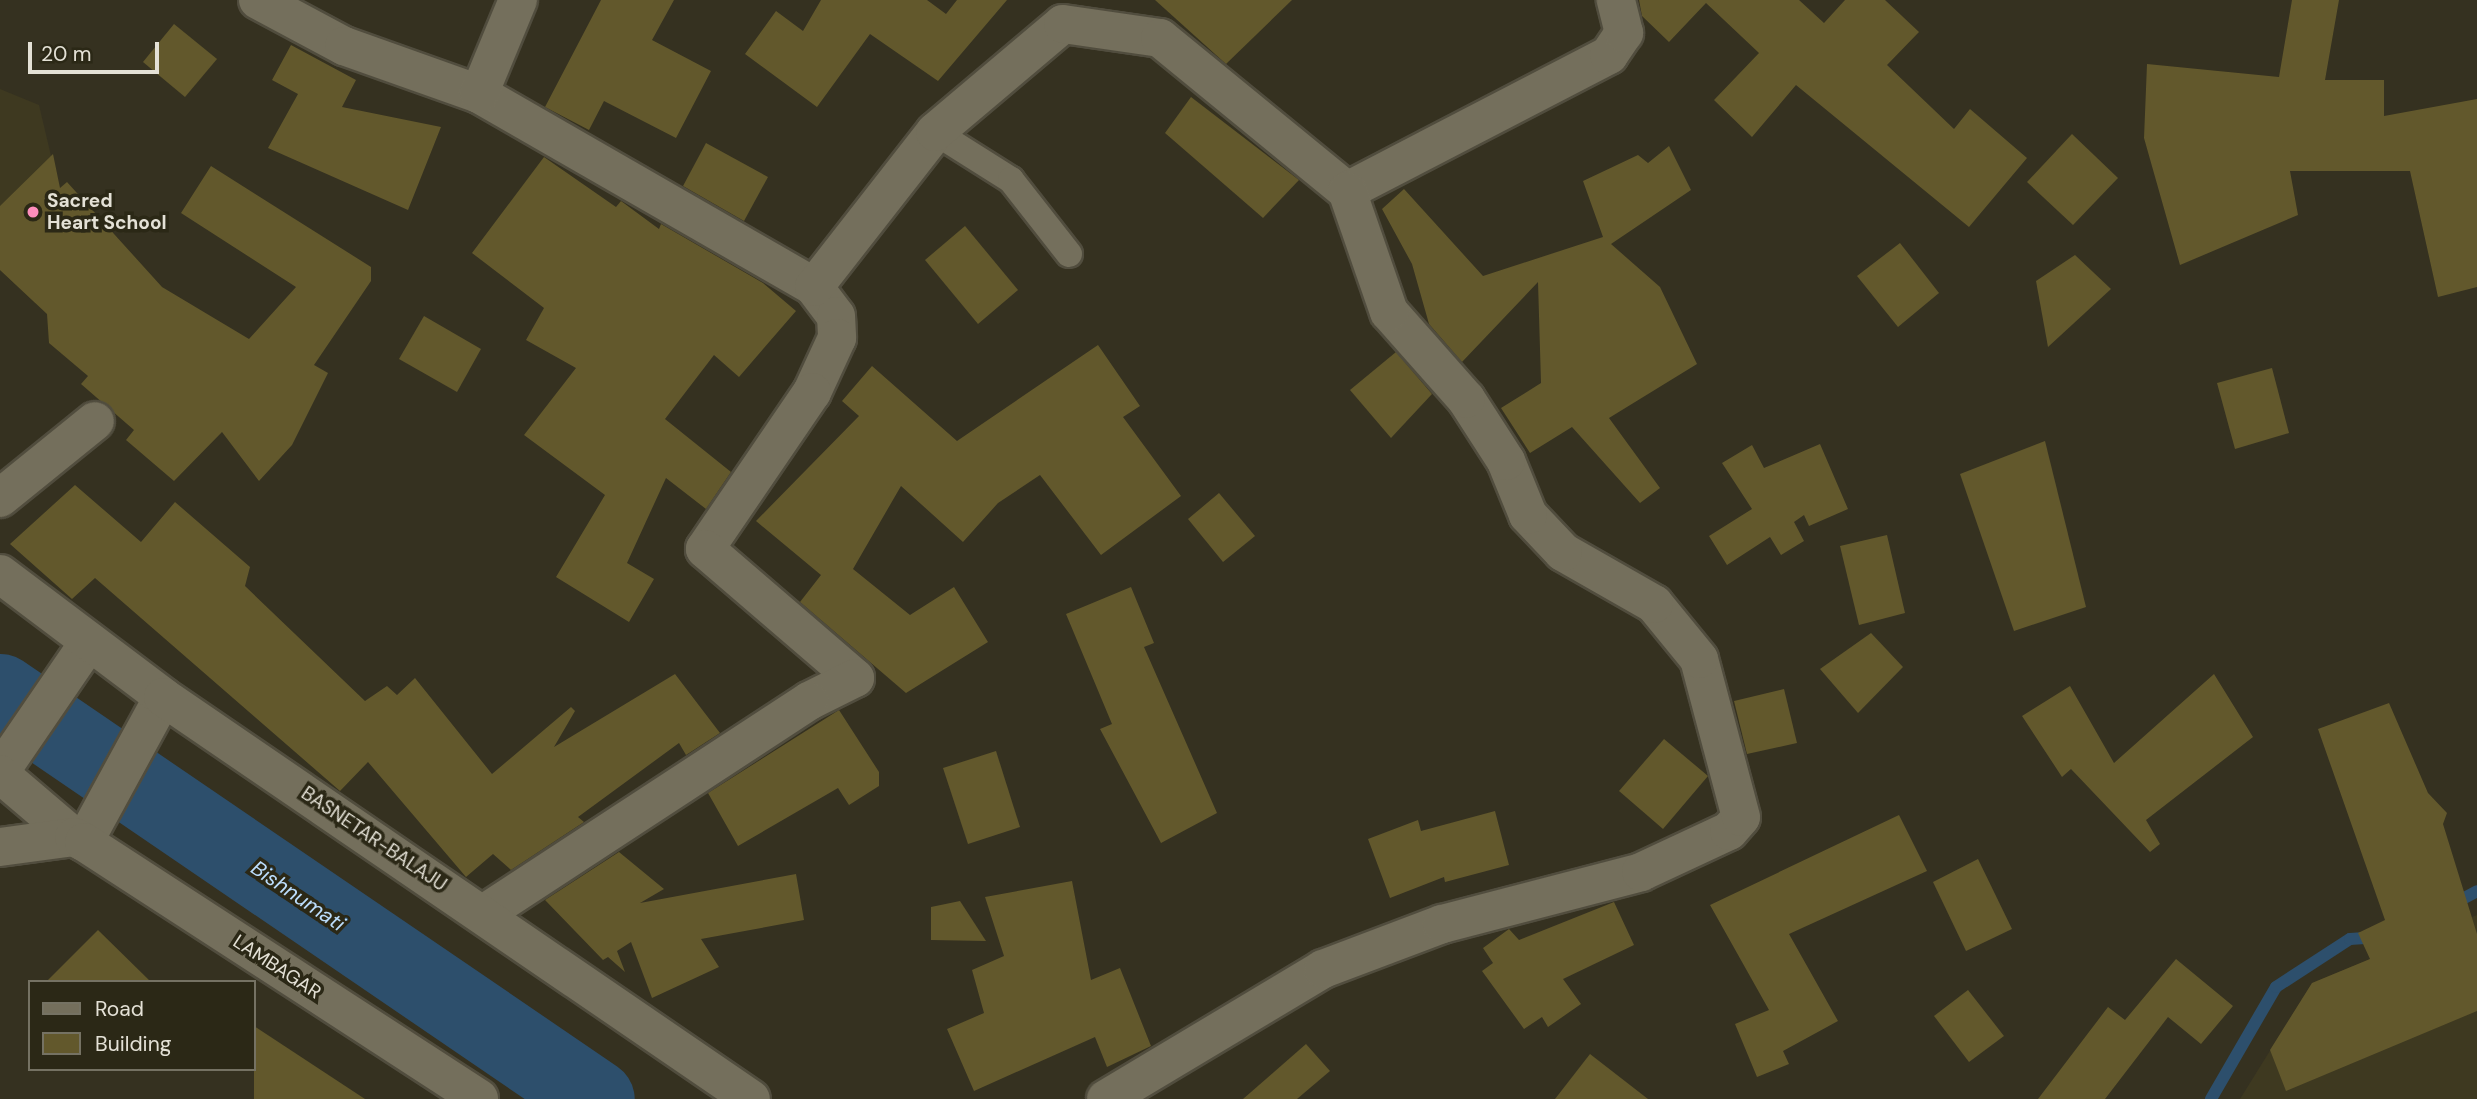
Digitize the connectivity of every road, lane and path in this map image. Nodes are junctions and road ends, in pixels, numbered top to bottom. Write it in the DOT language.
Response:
graph roads {
  1 [pos="258,0"];
  2 [pos="518,0"];
  3 [pos="1616,0"];
  4 [pos="480,94"];
  5 [pos="935,132"];
  6 [pos="1347,191"];
  7 [pos="1069,254"];
  8 [pos="814,287"];
  9 [pos="95,421"];
  10 [pos="0,498"];
  11 [pos="0,574"];
  12 [pos="79,656"];
  13 [pos="155,712"];
  14 [pos="7,763"];
  15 [pos="79,839"];
  16 [pos="0,847"];
  17 [pos="484,914"];
  18 [pos="479,1099"];
  19 [pos="751,1099"];
  20 [pos="1106,1099"];
  1 -- 4 [label="street"];
  2 -- 4 [label="street"];
  3 -- 6 [label="street"];
  4 -- 8 [label="street"];
  5 -- 6 [label="street"];
  5 -- 7 [label="lane"];
  5 -- 8 [label="street"];
  6 -- 20 [label="street"];
  8 -- 17 [label="street"];
  9 -- 10 [label="street"];
  11 -- 12 [label="street, BASNETAR-BALAJU"];
  12 -- 13 [label="street, BASNETAR-BALAJU"];
  12 -- 14 [label="street"];
  13 -- 15 [label="street"];
  13 -- 17 [label="street, BASNETAR-BALAJU"];
  14 -- 15 [label="street, LAMBAGAR"];
  15 -- 16 [label="street"];
  15 -- 18 [label="street, LAMBAGAR"];
  17 -- 19 [label="street, BASNETAR-BALAJU"];
}
